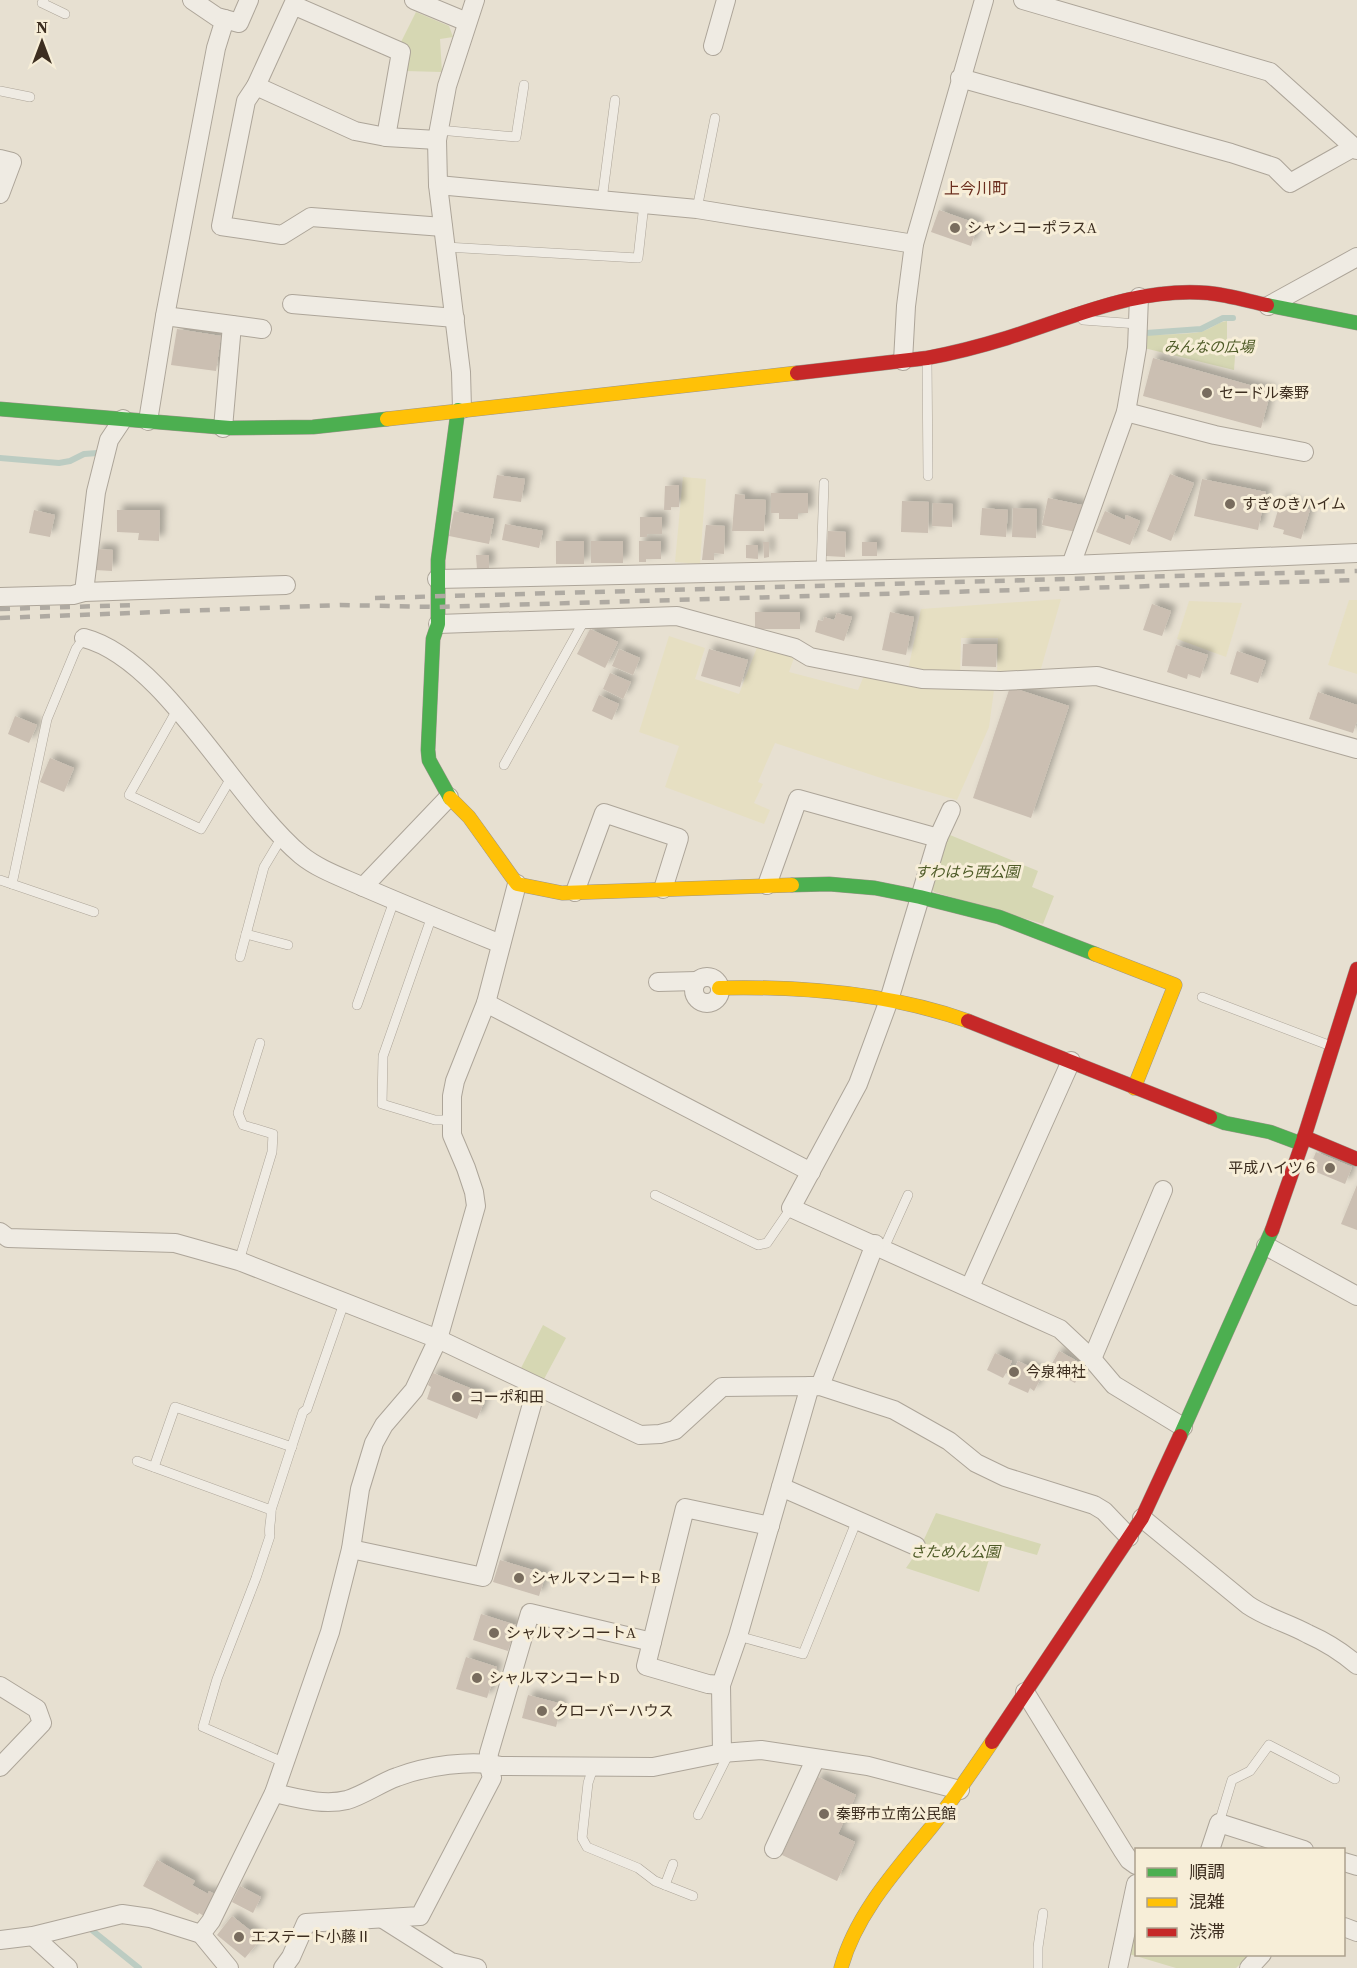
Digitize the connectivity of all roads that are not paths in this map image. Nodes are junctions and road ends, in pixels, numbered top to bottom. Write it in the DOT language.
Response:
graph roads {
  1 [pos="44,0"];
  2 [pos="192,0"];
  3 [pos="249,0"];
  4 [pos="414,0"];
  5 [pos="476,0"];
  6 [pos="726,0"];
  7 [pos="984,0"];
  8 [pos="1023,0"];
  9 [pos="65,14"];
  10 [pos="225,19"];
  11 [pos="468,22"];
  12 [pos="713,45"];
  13 [pos="960,78"];
  14 [pos="524,85"];
  15 [pos="256,86"];
  16 [pos="0,91"];
  17 [pos="30,97"];
  18 [pos="615,100"];
  19 [pos="715,118"];
  20 [pos="438,135"];
  21 [pos="386,137"];
  22 [pos="1355,149"];
  23 [pos="0,159"];
  24 [pos="438,185"];
  25 [pos="0,194"];
  26 [pos="602,200"];
  27 [pos="644,204"];
  28 [pos="697,209"];
  29 [pos="443,227"];
  30 [pos="914,244"];
  31 [pos="446,247"];
  32 [pos="1357,257"];
  33 [pos="1139,297"];
  34 [pos="292,304"];
  35 [pos="1268,306"];
  36 [pos="165,316"];
  37 [pos="455,318"];
  38 [pos="1065,318"];
  39 [pos="1357,323"];
  40 [pos="1138,324"];
  41 [pos="232,325"];
  42 [pos="262,329"];
  43 [pos="927,358"];
  44 [pos="903,361"];
  45 [pos="0,409"];
  46 [pos="460,410"];
  47 [pos="1126,412"];
  48 [pos="123,419"];
  49 [pos="148,421"];
  50 [pos="223,428"];
  51 [pos="1304,452"];
  52 [pos="928,476"];
  53 [pos="824,483"];
  54 [pos="1357,553"];
  55 [pos="1071,565"];
  56 [pos="821,570"];
  57 [pos="437,579"];
  58 [pos="286,585"];
  59 [pos="84,592"];
  60 [pos="0,597"];
  61 [pos="585,619"];
  62 [pos="438,624"];
  63 [pos="84,638"];
  64 [pos="177,710"];
  65 [pos="1357,749"];
  66 [pos="504,765"];
  67 [pos="231,778"];
  68 [pos="449,797"];
  69 [pos="951,810"];
  70 [pos="282,837"];
  71 [pos="938,838"];
  72 [pos="0,880"];
  73 [pos="12,884"];
  74 [pos="518,884"];
  75 [pos="767,885"];
  76 [pos="363,887"];
  77 [pos="663,889"];
  78 [pos="574,892"];
  79 [pos="920,897"];
  80 [pos="394,901"];
  81 [pos="94,912"];
  82 [pos="432,916"];
  83 [pos="246,934"];
  84 [pos="501,944"];
  85 [pos="288,945"];
  86 [pos="240,957"];
  87 [pos="1356,976"];
  88 [pos="658,982"];
  89 [pos="719,988"];
  90 [pos="1202,997"];
  91 [pos="889,1000"];
  92 [pos="486,1003"];
  93 [pos="357,1005"];
  94 [pos="260,1043"];
  95 [pos="1333,1047"];
  96 [pos="1071,1061"];
  97 [pos="1134,1088"];
  98 [pos="382,1104"];
  99 [pos="381,1115"];
  100 [pos="451,1120"];
  101 [pos="1303,1140"];
  102 [pos="1357,1159"];
  103 [pos="812,1172"];
  104 [pos="1163,1190"];
  105 [pos="655,1195"];
  106 [pos="909,1196"];
  107 [pos="791,1208"];
  108 [pos="0,1232"];
  109 [pos="1266,1245"];
  110 [pos="880,1246"];
  111 [pos="238,1260"];
  112 [pos="970,1287"];
  113 [pos="1357,1296"];
  114 [pos="344,1303"];
  115 [pos="438,1339"];
  116 [pos="1092,1359"];
  117 [pos="815,1386"];
  118 [pos="534,1397"];
  119 [pos="1183,1427"];
  120 [pos="292,1447"];
  121 [pos="137,1461"];
  122 [pos="154,1467"];
  123 [pos="781,1487"];
  124 [pos="271,1510"];
  125 [pos="1142,1518"];
  126 [pos="857,1520"];
  127 [pos="770,1526"];
  128 [pos="1129,1537"];
  129 [pos="916,1546"];
  130 [pos="351,1549"];
  131 [pos="738,1636"];
  132 [pos="652,1642"];
  133 [pos="1357,1665"];
  134 [pos="721,1685"];
  135 [pos="0,1686"];
  136 [pos="1025,1692"];
  137 [pos="726,1752"];
  138 [pos="815,1760"];
  139 [pos="283,1762"];
  140 [pos="488,1763"];
  141 [pos="0,1767"];
  142 [pos="594,1768"];
  143 [pos="1335,1779"];
  144 [pos="960,1790"];
  145 [pos="274,1793"];
  146 [pos="698,1815"];
  147 [pos="1219,1823"];
  148 [pos="1211,1848"];
  149 [pos="1298,1848"];
  150 [pos="774,1849"];
  151 [pos="1135,1863"];
  152 [pos="673,1864"];
  153 [pos="665,1885"];
  154 [pos="1135,1893"];
  155 [pos="693,1896"];
  156 [pos="1043,1913"];
  157 [pos="384,1919"];
  158 [pos="201,1934"];
  159 [pos="33,1936"];
  160 [pos="0,1940"];
  161 [pos="1260,1956"];
  162 [pos="68,1968"];
  163 [pos="229,1968"];
  164 [pos="283,1968"];
  165 [pos="477,1968"];
  166 [pos="841,1968"];
  167 [pos="1038,1968"];
  168 [pos="1118,1968"];
  169 [pos="1249,1968"];
  1 -- 9 [label="lane"];
  2 -- 10 [label="street"];
  3 -- 10 [label="street"];
  4 -- 11 [label="street"];
  5 -- 11 [label="street"];
  6 -- 12 [label="street"];
  7 -- 13 [label="street"];
  8 -- 22 [label="street"];
  10 -- 36 [label="street"];
  11 -- 20 [label="street"];
  13 -- 22 [label="street"];
  13 -- 30 [label="street"];
  14 -- 20 [label="lane"];
  15 -- 21 [label="street"];
  15 -- 21 [label="street"];
  15 -- 29 [label="street"];
  16 -- 17 [label="lane"];
  18 -- 26 [label="lane"];
  19 -- 28 [label="lane"];
  20 -- 21 [label="street"];
  20 -- 24 [label="street"];
  23 -- 25 [label="street"];
  24 -- 26 [label="street"];
  24 -- 29 [label="street"];
  26 -- 27 [label="street"];
  27 -- 28 [label="street"];
  27 -- 31 [label="lane"];
  28 -- 30 [label="street"];
  29 -- 31 [label="street"];
  30 -- 44 [label="street"];
  31 -- 37 [label="street"];
  32 -- 35 [label="street"];
  33 -- 35 [label="street"];
  33 -- 38 [label="street"];
  33 -- 40 [label="street"];
  34 -- 37 [label="street"];
  35 -- 39 [label="street"];
  36 -- 41 [label="street"];
  36 -- 49 [label="street"];
  37 -- 46 [label="street"];
  38 -- 40 [label="lane"];
  38 -- 43 [label="street"];
  40 -- 47 [label="street"];
  41 -- 42 [label="street"];
  41 -- 50 [label="street"];
  43 -- 44 [label="street"];
  43 -- 52 [label="lane"];
  44 -- 46 [label="street"];
  45 -- 48 [label="street"];
  46 -- 50 [label="street"];
  46 -- 57 [label="street"];
  47 -- 51 [label="street"];
  47 -- 55 [label="street"];
  48 -- 49 [label="street"];
  48 -- 59 [label="street"];
  49 -- 50 [label="street"];
  53 -- 56 [label="lane"];
  54 -- 55 [label="street"];
  55 -- 56 [label="street"];
  56 -- 57 [label="street"];
  57 -- 62 [label="street"];
  58 -- 59 [label="street"];
  59 -- 60 [label="street"];
  61 -- 62 [label="street"];
  61 -- 65 [label="street"];
  61 -- 66 [label="lane"];
  62 -- 68 [label="street"];
  63 -- 64 [label="street"];
  63 -- 73 [label="lane"];
  64 -- 67 [label="street"];
  64 -- 67 [label="lane"];
  67 -- 70 [label="street"];
  68 -- 74 [label="street"];
  68 -- 76 [label="street"];
  69 -- 71 [label="street"];
  70 -- 76 [label="street"];
  70 -- 83 [label="lane"];
  71 -- 75 [label="street"];
  71 -- 79 [label="street"];
  72 -- 73 [label="lane"];
  73 -- 81 [label="lane"];
  74 -- 78 [label="street"];
  74 -- 84 [label="street"];
  75 -- 77 [label="street"];
  75 -- 79 [label="street"];
  76 -- 80 [label="street"];
  77 -- 78 [label="street"];
  77 -- 78 [label="street"];
  79 -- 91 [label="street"];
  79 -- 97 [label="street"];
  80 -- 82 [label="street"];
  80 -- 93 [label="lane"];
  82 -- 84 [label="street"];
  82 -- 98 [label="lane"];
  83 -- 85 [label="lane"];
  83 -- 86 [label="lane"];
  84 -- 92 [label="street"];
  87 -- 95 [label="street"];
  88 -- 89 [label="street"];
  89 -- 91 [label="street"];
  90 -- 95 [label="lane"];
  91 -- 96 [label="street"];
  91 -- 103 [label="street"];
  92 -- 100 [label="street"];
  92 -- 103 [label="street"];
  94 -- 111 [label="lane"];
  95 -- 101 [label="street"];
  96 -- 97 [label="street"];
  96 -- 112 [label="street"];
  97 -- 101 [label="street"];
  98 -- 99 [label="lane"];
  98 -- 100 [label="lane"];
  100 -- 115 [label="street"];
  101 -- 102 [label="street"];
  101 -- 109 [label="street"];
  103 -- 107 [label="street"];
  104 -- 116 [label="street"];
  105 -- 107 [label="lane"];
  106 -- 110 [label="lane"];
  107 -- 110 [label="street"];
  108 -- 111 [label="street"];
  109 -- 113 [label="street"];
  109 -- 119 [label="street"];
  110 -- 112 [label="street"];
  110 -- 117 [label="street"];
  111 -- 114 [label="street"];
  112 -- 116 [label="street"];
  114 -- 115 [label="street"];
  114 -- 120 [label="lane"];
  115 -- 117 [label="street"];
  115 -- 130 [label="street"];
  116 -- 119 [label="street"];
  117 -- 123 [label="street"];
  117 -- 128 [label="street"];
  118 -- 130 [label="street"];
  119 -- 125 [label="street"];
  120 -- 122 [label="lane"];
  120 -- 124 [label="lane"];
  121 -- 122 [label="lane"];
  122 -- 124 [label="lane"];
  123 -- 126 [label="street"];
  123 -- 127 [label="street"];
  124 -- 139 [label="lane"];
  125 -- 128 [label="street"];
  125 -- 133 [label="street"];
  126 -- 129 [label="street"];
  126 -- 131 [label="lane"];
  127 -- 131 [label="street"];
  127 -- 132 [label="street"];
  128 -- 136 [label="street"];
  130 -- 139 [label="street"];
  131 -- 134 [label="street"];
  132 -- 134 [label="street"];
  132 -- 140 [label="street"];
  134 -- 137 [label="street"];
  135 -- 141 [label="street"];
  136 -- 144 [label="street"];
  136 -- 151 [label="street"];
  137 -- 138 [label="street"];
  137 -- 142 [label="street"];
  137 -- 146 [label="lane"];
  138 -- 144 [label="street"];
  138 -- 150 [label="street"];
  139 -- 145 [label="street"];
  140 -- 142 [label="street"];
  140 -- 145 [label="street"];
  140 -- 157 [label="street"];
  142 -- 153 [label="lane"];
  143 -- 147 [label="lane"];
  144 -- 166 [label="street"];
  145 -- 158 [label="street"];
  147 -- 148 [label="street"];
  147 -- 149 [label="street"];
  152 -- 153 [label="lane"];
  153 -- 155 [label="lane"];
  154 -- 168 [label="street"];
  156 -- 167 [label="lane"];
  157 -- 164 [label="street"];
  157 -- 165 [label="street"];
  158 -- 159 [label="street"];
  158 -- 163 [label="street"];
  159 -- 160 [label="street"];
  159 -- 162 [label="street"];
  161 -- 169 [label="street"];
}
